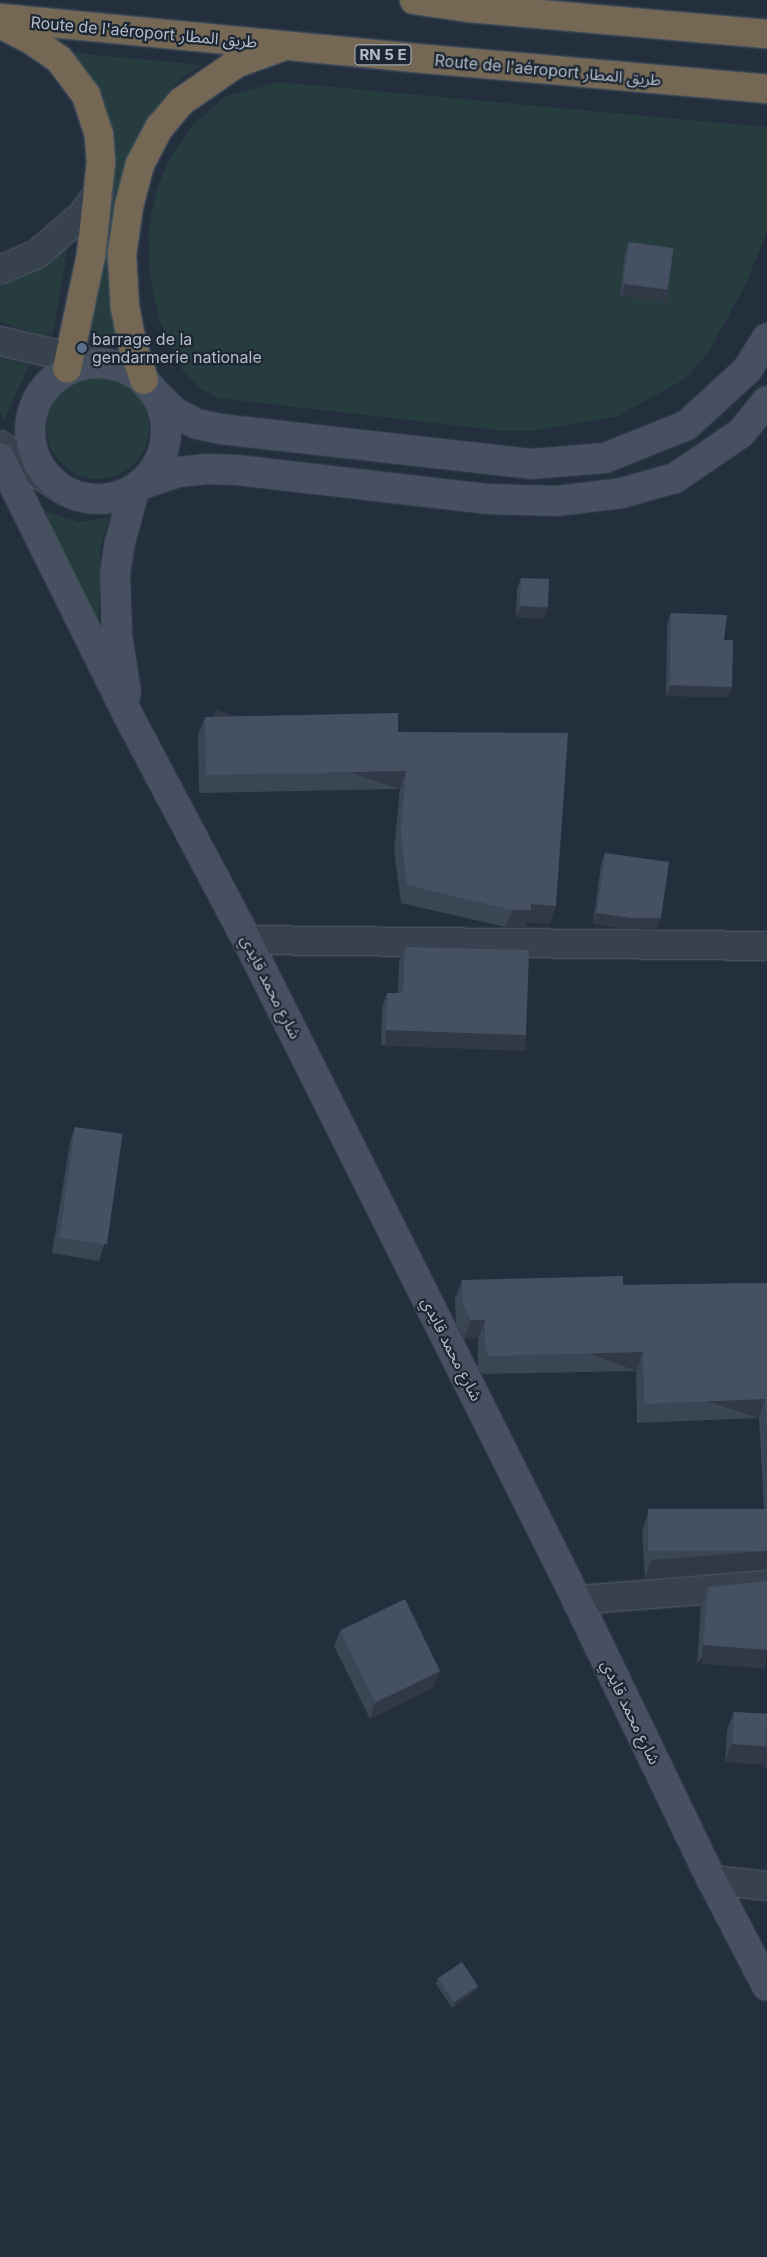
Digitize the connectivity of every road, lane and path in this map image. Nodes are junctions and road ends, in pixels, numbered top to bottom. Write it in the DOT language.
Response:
graph roads {
  1 [pos="414,0"];
  2 [pos="0,18"];
  3 [pos="0,24"];
  4 [pos="767,34"];
  5 [pos="285,46"];
  6 [pos="767,89"];
  7 [pos="98,192"];
  8 [pos="0,270"];
  9 [pos="767,338"];
  10 [pos="0,341"];
  11 [pos="76,363"];
  12 [pos="150,387"];
  13 [pos="767,401"];
  14 [pos="30,429"];
  15 [pos="0,445"];
  16 [pos="0,458"];
  17 [pos="32,470"];
  18 [pos="59,487"];
  19 [pos="138,487"];
  20 [pos="44,546"];
  21 [pos="129,717"];
  22 [pos="247,940"];
  23 [pos="767,946"];
  24 [pos="767,1585"];
  25 [pos="578,1600"];
  26 [pos="712,1880"];
  27 [pos="767,1886"];
  28 [pos="767,1986"];
  1 -- 4 [label="highway"];
  2 -- 5 [label="highway, Route de l'aéroport طريق المطار / RN 5 E"];
  3 -- 7 [label="highway"];
  5 -- 6 [label="highway, Route de l'aéroport طريق المطار / RN 5 E"];
  5 -- 12 [label="highway"];
  7 -- 8 [label="street"];
  7 -- 11 [label="highway"];
  9 -- 12 [label="main road"];
  10 -- 11 [label="street"];
  11 -- 12 [label="main road"];
  11 -- 14 [label="main road"];
  12 -- 19 [label="main road"];
  13 -- 19 [label="main road"];
  14 -- 17 [label="main road"];
  14 -- 18 [label="main road"];
  15 -- 17 [label="street"];
  16 -- 20 [label="main road, شارع محمد قايدي"];
  17 -- 18 [label="street"];
  17 -- 20 [label="main road"];
  18 -- 19 [label="main road"];
  19 -- 21 [label="main road"];
  20 -- 21 [label="main road, شارع محمد قايدي"];
  21 -- 22 [label="main road, شارع محمد قايدي"];
  22 -- 23 [label="street"];
  22 -- 25 [label="main road, شارع محمد قايدي"];
  24 -- 25 [label="street"];
  25 -- 26 [label="main road, شارع محمد قايدي"];
  26 -- 27 [label="street"];
  26 -- 28 [label="main road, شارع محمد قايدي"];
}
